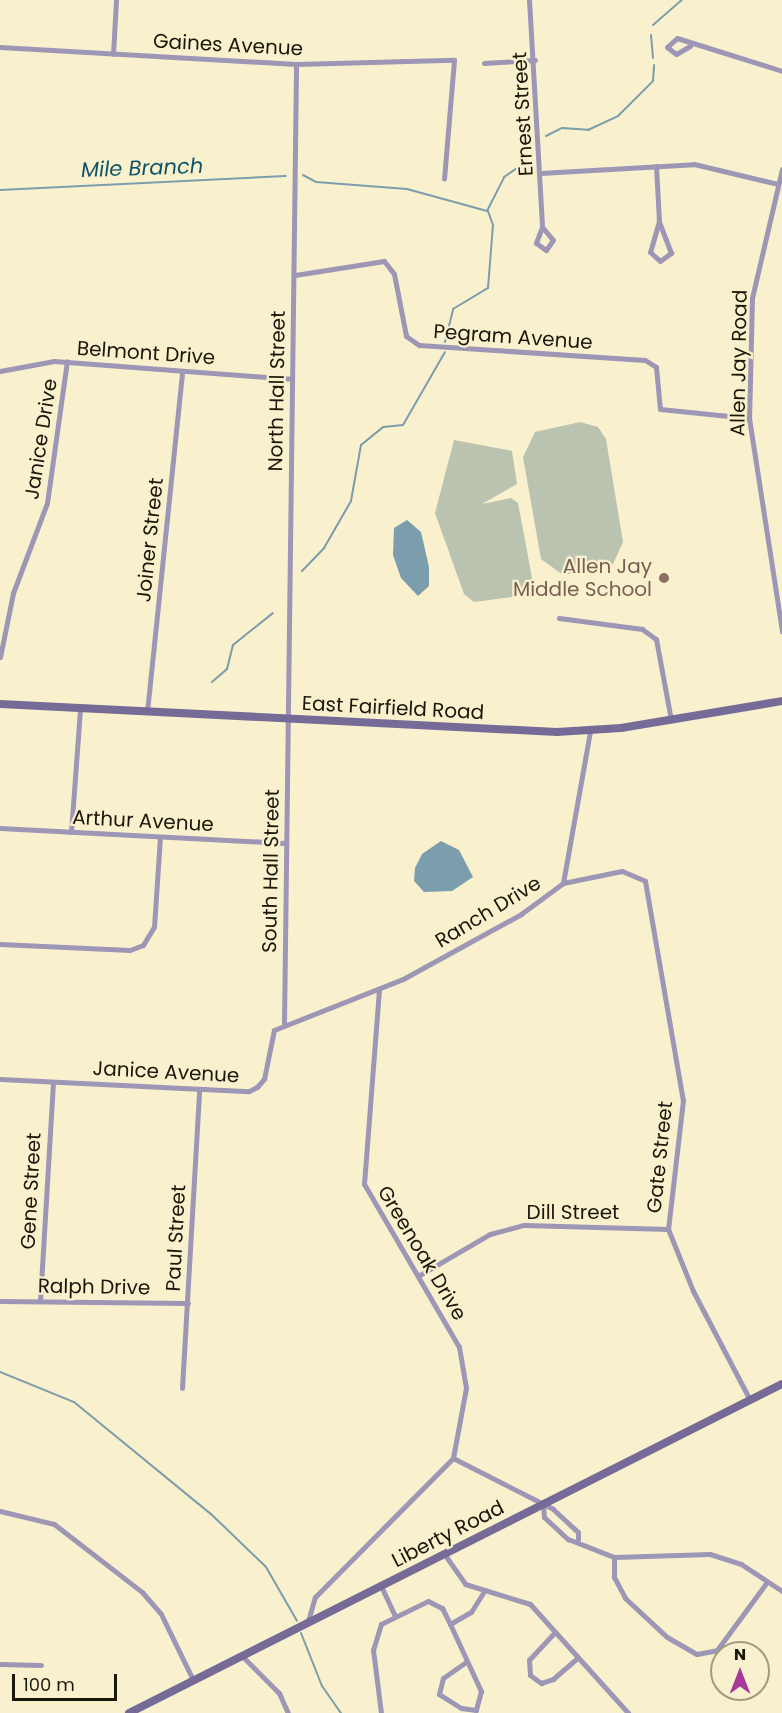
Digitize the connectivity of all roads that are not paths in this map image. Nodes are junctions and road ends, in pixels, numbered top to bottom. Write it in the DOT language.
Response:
graph roads {
  1 [pos="116,0"];
  2 [pos="529,0"];
  3 [pos="690,46"];
  4 [pos="0,47"];
  5 [pos="112,54"];
  6 [pos="535,60"];
  7 [pos="484,63"];
  8 [pos="296,64"];
  9 [pos="782,71"];
  10 [pos="657,166"];
  11 [pos="782,168"];
  12 [pos="540,173"];
  13 [pos="444,179"];
  14 [pos="778,184"];
  15 [pos="659,221"];
  16 [pos="542,227"];
  17 [pos="295,275"];
  18 [pos="67,361"];
  19 [pos="0,371"];
  20 [pos="182,371"];
  21 [pos="291,378"];
  22 [pos="749,418"];
  23 [pos="559,618"];
  24 [pos="782,631"];
  25 [pos="0,657"];
  26 [pos="782,700"];
  27 [pos="0,704"];
  28 [pos="80,708"];
  29 [pos="147,712"];
  30 [pos="289,718"];
  31 [pos="671,720"];
  32 [pos="590,731"];
  33 [pos="0,828"];
  34 [pos="71,832"];
  35 [pos="160,837"];
  36 [pos="285,843"];
  37 [pos="563,883"];
  38 [pos="0,944"];
  39 [pos="379,990"];
  40 [pos="284,1024"];
  41 [pos="0,1079"];
  42 [pos="53,1082"];
  43 [pos="199,1089"];
  44 [pos="668,1229"];
  45 [pos="418,1276"];
  46 [pos="0,1301"];
  47 [pos="40,1302"];
  48 [pos="188,1303"];
  49 [pos="782,1384"];
  50 [pos="182,1388"];
  51 [pos="750,1400"];
  52 [pos="453,1458"];
  53 [pos="543,1504"];
  54 [pos="0,1511"];
  55 [pos="578,1539"];
  56 [pos="445,1555"];
  57 [pos="614,1557"];
  58 [pos="767,1582"];
  59 [pos="381,1586"];
  60 [pos="485,1590"];
  61 [pos="782,1591"];
  62 [pos="394,1614"];
  63 [pos="308,1621"];
  64 [pos="450,1624"];
  65 [pos="555,1632"];
  66 [pos="724,1641"];
  67 [pos="710,1651"];
  68 [pos="241,1655"];
  69 [pos="576,1659"];
  70 [pos="466,1662"];
  71 [pos="0,1664"];
  72 [pos="41,1665"];
  73 [pos="193,1680"];
  74 [pos="625,1712"];
  75 [pos="129,1713"];
  76 [pos="288,1713"];
  77 [pos="381,1713"];
  1 -- 5 [label="street"];
  2 -- 6 [label="street, Ernest Street"];
  3 -- 9 [label="street"];
  4 -- 5 [label="street, Gaines Avenue"];
  5 -- 8 [label="street, Gaines Avenue"];
  6 -- 7 [label="street"];
  6 -- 12 [label="street, Ernest Street"];
  8 -- 13 [label="street, Gaines Avenue"];
  8 -- 17 [label="street, North Hall Street"];
  10 -- 12 [label="street"];
  10 -- 14 [label="street"];
  10 -- 15 [label="street"];
  11 -- 14 [label="street, Allen Jay Road"];
  12 -- 16 [label="street, Ernest Street"];
  14 -- 22 [label="street, Allen Jay Road"];
  15 -- 15 [label="street"];
  17 -- 21 [label="street, North Hall Street"];
  17 -- 22 [label="street, Pegram Avenue"];
  18 -- 19 [label="street, Belmont Drive"];
  18 -- 20 [label="street, Belmont Drive"];
  18 -- 25 [label="street, Janice Drive"];
  20 -- 21 [label="street, Belmont Drive"];
  20 -- 29 [label="street, Joiner Street"];
  21 -- 30 [label="street, North Hall Street"];
  22 -- 24 [label="street, Allen Jay Road"];
  23 -- 31 [label="street"];
  26 -- 31 [label="main road, East Fairfield Road"];
  27 -- 28 [label="main road, East Fairfield Road"];
  28 -- 29 [label="main road, East Fairfield Road"];
  28 -- 34 [label="street"];
  29 -- 30 [label="main road, East Fairfield Road"];
  30 -- 32 [label="main road, East Fairfield Road"];
  30 -- 36 [label="street, South Hall Street"];
  31 -- 32 [label="main road, East Fairfield Road"];
  32 -- 37 [label="street, Ranch Drive"];
  33 -- 34 [label="street, Arthur Avenue"];
  34 -- 35 [label="street, Arthur Avenue"];
  35 -- 36 [label="street, Arthur Avenue"];
  35 -- 38 [label="street"];
  36 -- 40 [label="street, South Hall Street"];
  37 -- 39 [label="street, Ranch Drive"];
  37 -- 44 [label="street, Gate Street"];
  39 -- 40 [label="street, Ranch Drive"];
  39 -- 45 [label="street, Greenoak Drive"];
  40 -- 43 [label="street, Janice Avenue"];
  41 -- 42 [label="street, Janice Avenue"];
  42 -- 43 [label="street, Janice Avenue"];
  42 -- 47 [label="street, Gene Street"];
  43 -- 48 [label="street, Paul Street"];
  44 -- 45 [label="street, Dill Street"];
  44 -- 51 [label="street, Gate Street"];
  45 -- 52 [label="street, Greenoak Drive"];
  46 -- 47 [label="street, Ralph Drive"];
  47 -- 48 [label="street, Ralph Drive"];
  48 -- 50 [label="street, Paul Street"];
  49 -- 51 [label="main road, Liberty Road"];
  51 -- 53 [label="main road, Liberty Road"];
  52 -- 53 [label="street"];
  52 -- 63 [label="street"];
  53 -- 55 [label="street"];
  53 -- 55 [label="street"];
  53 -- 56 [label="main road, Liberty Road"];
  54 -- 73 [label="street"];
  55 -- 57 [label="street"];
  56 -- 59 [label="main road, Liberty Road"];
  56 -- 60 [label="street"];
  57 -- 58 [label="street"];
  57 -- 67 [label="street"];
  58 -- 61 [label="street"];
  58 -- 66 [label="street"];
  59 -- 62 [label="street"];
  59 -- 63 [label="main road, Liberty Road"];
  60 -- 64 [label="street"];
  60 -- 65 [label="street"];
  62 -- 64 [label="street"];
  62 -- 77 [label="street"];
  63 -- 68 [label="main road, Liberty Road"];
  64 -- 70 [label="street"];
  65 -- 69 [label="street"];
  65 -- 69 [label="street"];
  68 -- 73 [label="main road, Liberty Road"];
  68 -- 76 [label="street"];
  69 -- 74 [label="street"];
  70 -- 70 [label="street"];
  71 -- 72 [label="street"];
  73 -- 75 [label="main road, Liberty Road"];
}
